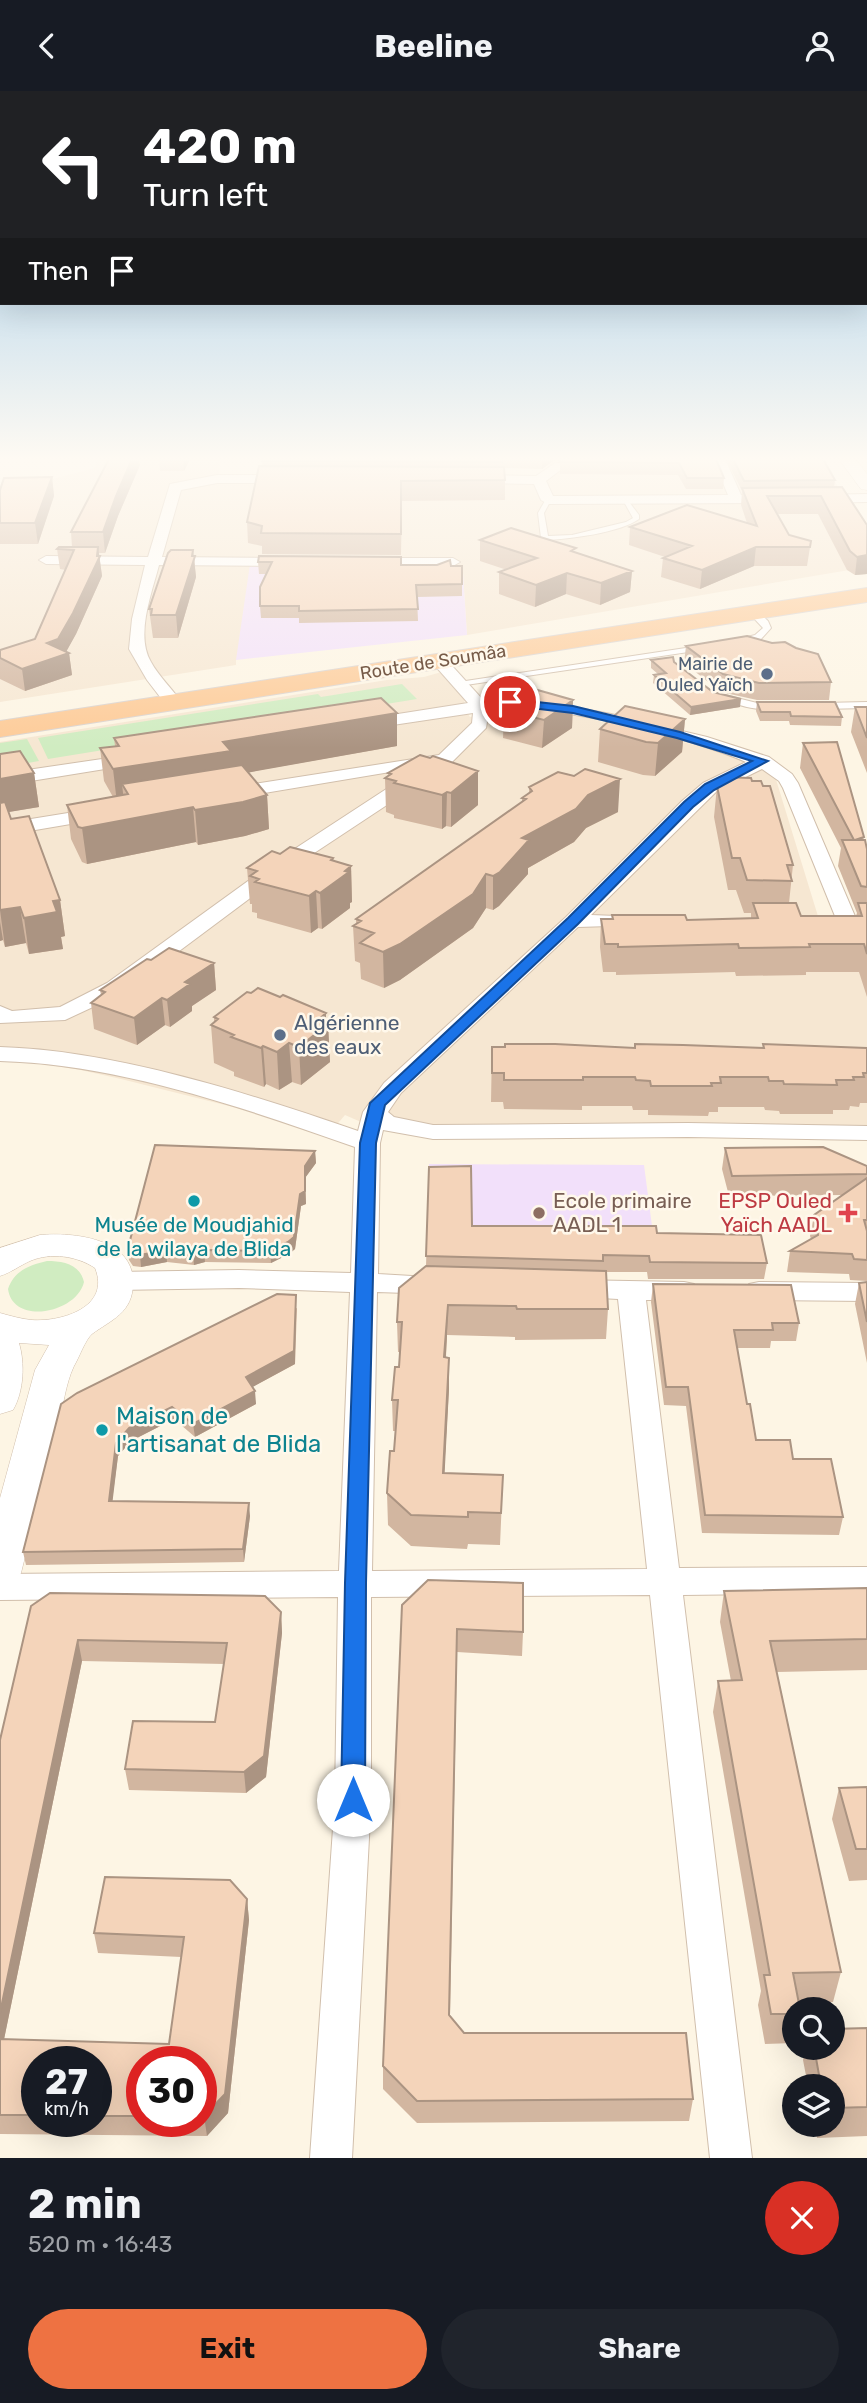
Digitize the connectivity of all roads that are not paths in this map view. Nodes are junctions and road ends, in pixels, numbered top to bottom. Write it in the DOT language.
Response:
graph roads {
  1 [pos="156,555"];
  2 [pos="46,560"];
  3 [pos="155,560"];
  4 [pos="303,562"];
  5 [pos="358,562"];
  6 [pos="453,562"];
  7 [pos="867,582"];
  8 [pos="867,595"];
  9 [pos="798,605"];
  10 [pos="753,612"];
  11 [pos="867,614"];
  12 [pos="723,644"];
  13 [pos="710,646"];
  14 [pos="438,660"];
  15 [pos="459,684"];
  16 [pos="169,696"];
  17 [pos="716,696"];
  18 [pos="867,705"];
  19 [pos="785,706"];
  20 [pos="812,706"];
  21 [pos="480,707"];
  22 [pos="0,716"];
  23 [pos="345,727"];
  24 [pos="0,729"];
  25 [pos="156,756"];
  26 [pos="446,758"];
  27 [pos="763,761"];
  28 [pos="0,780"];
  29 [pos="216,795"];
  30 [pos="122,810"];
  31 [pos="0,830"];
  32 [pos="573,921"];
  33 [pos="655,921"];
  34 [pos="819,921"];
  35 [pos="857,922"];
  36 [pos="0,1013"];
  37 [pos="0,1054"];
  38 [pos="375,1112"];
  39 [pos="867,1133"];
  40 [pos="368,1143"];
  41 [pos="9,1251"];
  42 [pos="117,1281"];
  43 [pos="365,1283"];
  44 [pos="458,1286"];
  45 [pos="551,1288"];
  46 [pos="631,1290"];
  47 [pos="867,1292"];
  48 [pos="0,1325"];
  49 [pos="78,1326"];
  50 [pos="0,1339"];
  51 [pos="0,1400"];
  52 [pos="0,1573"];
  53 [pos="666,1580"];
  54 [pos="867,1580"];
  55 [pos="355,1583"];
  56 [pos="0,1587"];
  57 [pos="331,2158"];
  58 [pos="732,2158"];
  1 -- 3 [label="street"];
  2 -- 3 [label="street"];
  3 -- 4 [label="street"];
  3 -- 16 [label="street"];
  5 -- 6 [label="street"];
  7 -- 16 [label="highway, Route de Soumâa"];
  8 -- 9 [label="highway, Route de Soumâa"];
  9 -- 10 [label="highway, Route de Soumâa"];
  9 -- 11 [label="highway"];
  10 -- 12 [label="lane"];
  10 -- 14 [label="highway, Route de Soumâa"];
  13 -- 15 [label="lane"];
  14 -- 15 [label="street"];
  14 -- 16 [label="highway, Route de Soumâa"];
  15 -- 21 [label="street"];
  16 -- 22 [label="highway, Route de Soumâa"];
  16 -- 24 [label="highway, Route de Soumâa"];
  17 -- 19 [label="lane"];
  18 -- 20 [label="lane"];
  21 -- 23 [label="street"];
  21 -- 26 [label="street"];
  21 -- 27 [label="street"];
  25 -- 28 [label="street"];
  26 -- 29 [label="street"];
  26 -- 36 [label="street"];
  27 -- 32 [label="street"];
  27 -- 35 [label="street"];
  30 -- 31 [label="street"];
  32 -- 33 [label="street"];
  32 -- 38 [label="street"];
  34 -- 35 [label="street"];
  37 -- 40 [label="street"];
  38 -- 39 [label="street"];
  38 -- 40 [label="street"];
  40 -- 43 [label="street"];
  41 -- 42 [label="street"];
  42 -- 43 [label="street"];
  42 -- 49 [label="street"];
  43 -- 44 [label="street"];
  43 -- 55 [label="street"];
  45 -- 46 [label="street"];
  46 -- 47 [label="street"];
  46 -- 53 [label="street"];
  48 -- 49 [label="street"];
  49 -- 52 [label="street"];
  50 -- 51 [label="street"];
  53 -- 54 [label="street"];
  53 -- 55 [label="street"];
  53 -- 58 [label="street"];
  55 -- 56 [label="street"];
  55 -- 57 [label="street"];
}
